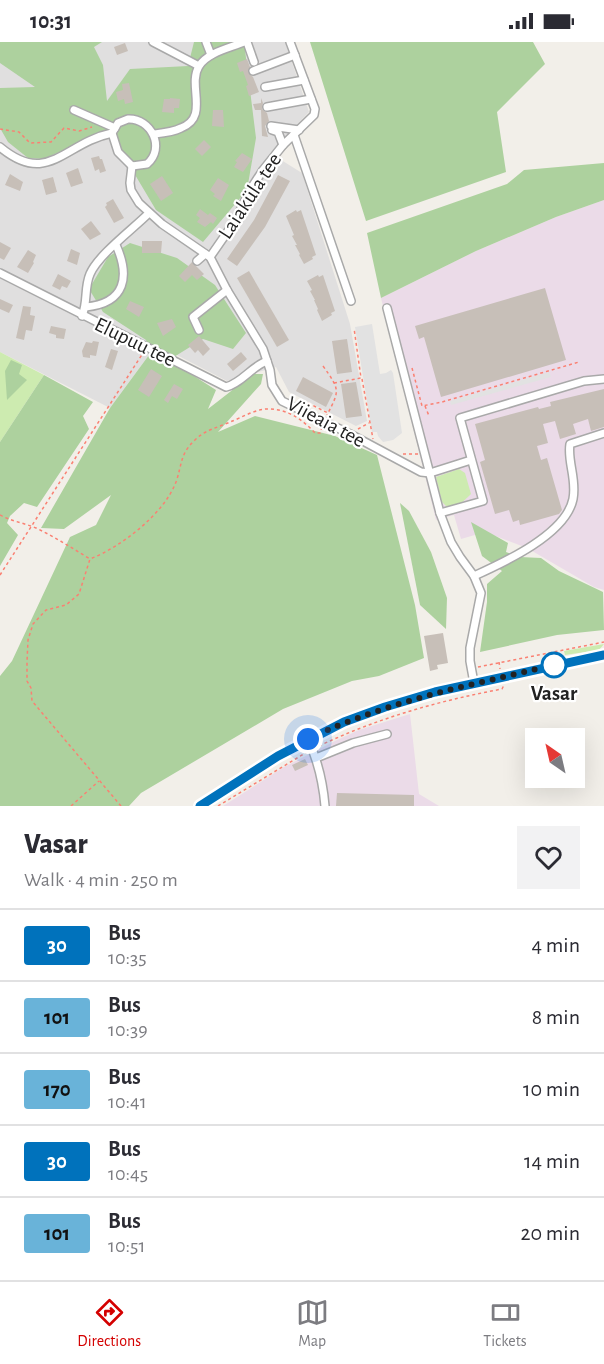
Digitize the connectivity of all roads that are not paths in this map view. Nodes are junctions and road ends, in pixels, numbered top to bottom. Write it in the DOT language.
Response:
graph roads {
  1 [pos="153,42"];
  2 [pos="206,42"];
  3 [pos="245,42"];
  4 [pos="290,42"];
  5 [pos="211,55"];
  6 [pos="295,55"];
  7 [pos="199,66"];
  8 [pos="304,80"];
  9 [pos="265,87"];
  10 [pos="311,99"];
  11 [pos="267,107"];
  12 [pos="74,110"];
  13 [pos="113,130"];
  14 [pos="296,133"];
  15 [pos="154,134"];
  16 [pos="283,145"];
  17 [pos="0,147"];
  18 [pos="132,166"];
  19 [pos="149,213"];
  20 [pos="116,245"];
  21 [pos="208,256"];
  22 [pos="197,261"];
  23 [pos="0,273"];
  24 [pos="227,290"];
  25 [pos="351,301"];
  26 [pos="86,307"];
  27 [pos="387,308"];
  28 [pos="82,316"];
  29 [pos="199,330"];
  30 [pos="267,362"];
  31 [pos="604,379"];
  32 [pos="604,433"];
  33 [pos="471,460"];
  34 [pos="430,473"];
  35 [pos="440,513"];
  36 [pos="474,576"];
  37 [pos="604,655"];
  38 [pos="474,683"];
  39 [pos="387,734"];
  40 [pos="308,739"];
  41 [pos="316,758"];
  42 [pos="201,806"];
  43 [pos="325,806"];
  1 -- 7 [label="street"];
  2 -- 5 [label="street"];
  3 -- 5 [label="street"];
  3 -- 6 [label="street"];
  4 -- 6 [label="street"];
  5 -- 7 [label="street"];
  6 -- 8 [label="street"];
  7 -- 15 [label="street"];
  8 -- 9 [label="street"];
  8 -- 10 [label="street"];
  10 -- 11 [label="street"];
  10 -- 14 [label="street, Laiaküla tee"];
  12 -- 13 [label="street"];
  13 -- 15 [label="street"];
  13 -- 17 [label="street"];
  13 -- 18 [label="street"];
  14 -- 16 [label="street, Laiaküla tee"];
  14 -- 16 [label="street"];
  14 -- 25 [label="street"];
  15 -- 18 [label="street"];
  16 -- 21 [label="street, Laiaküla tee"];
  18 -- 19 [label="street, Viieaia tee"];
  19 -- 20 [label="street"];
  19 -- 21 [label="street, Viieaia tee"];
  20 -- 26 [label="street"];
  20 -- 26 [label="street"];
  21 -- 22 [label="street, Laiaküla tee"];
  21 -- 24 [label="street, Viieaia tee"];
  23 -- 28 [label="street, Elupuu tee"];
  24 -- 29 [label="street"];
  24 -- 30 [label="street, Viieaia tee"];
  26 -- 28 [label="street"];
  27 -- 34 [label="street"];
  28 -- 30 [label="street, Elupuu tee"];
  30 -- 34 [label="street, Viieaia tee"];
  31 -- 33 [label="street"];
  32 -- 36 [label="street"];
  33 -- 34 [label="street"];
  33 -- 35 [label="street"];
  34 -- 35 [label="street"];
  35 -- 36 [label="street"];
  36 -- 38 [label="street"];
  37 -- 38 [label="main road"];
  38 -- 40 [label="main road"];
  39 -- 41 [label="street"];
  40 -- 41 [label="street"];
  40 -- 42 [label="main road"];
  41 -- 43 [label="street"];
}
